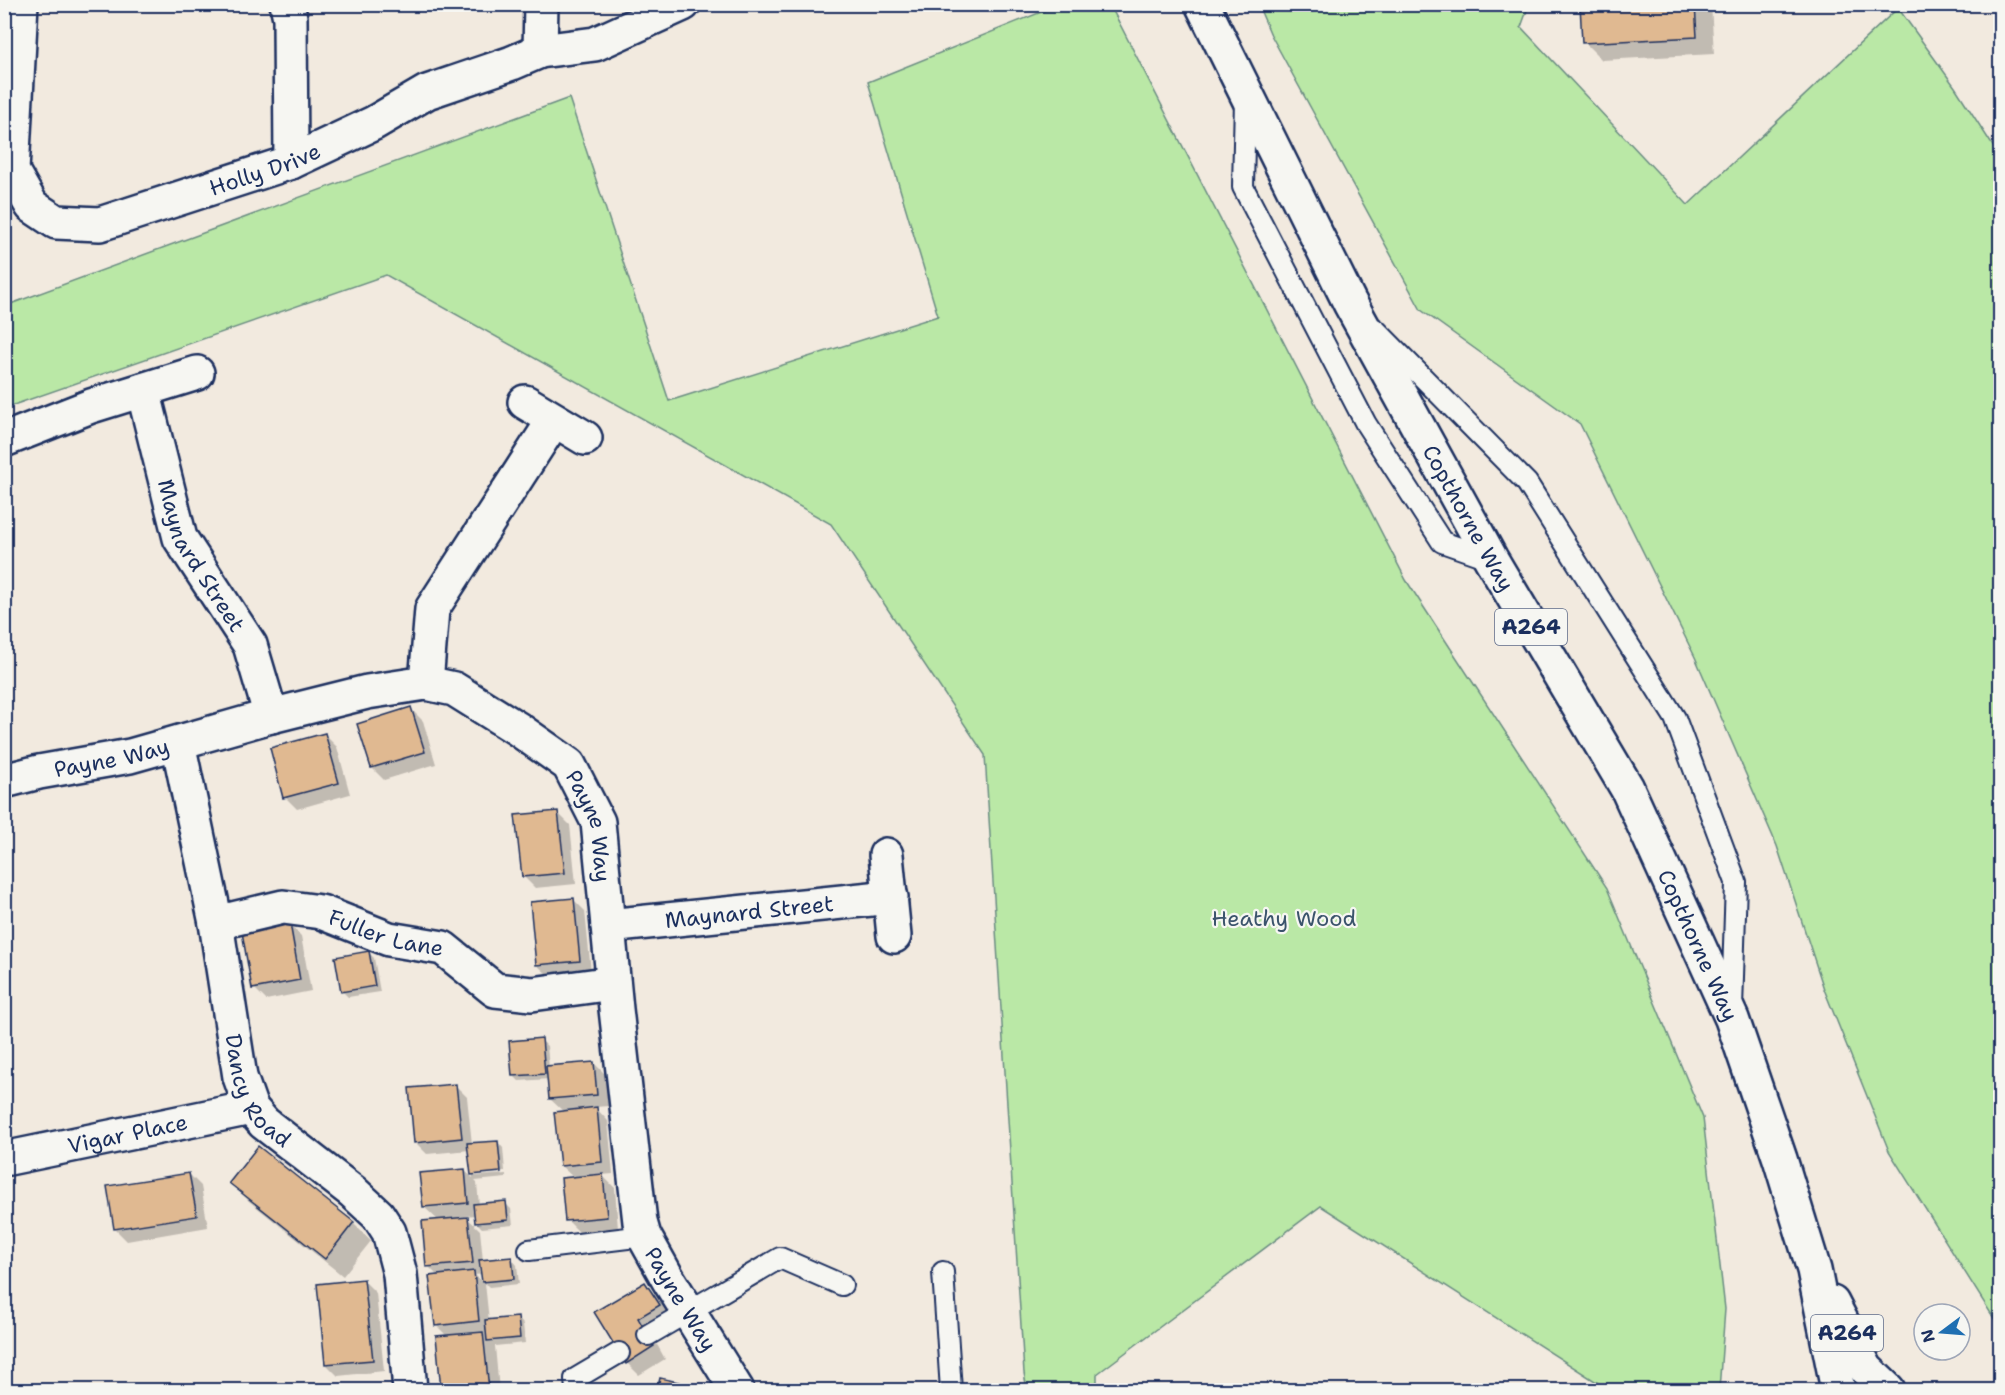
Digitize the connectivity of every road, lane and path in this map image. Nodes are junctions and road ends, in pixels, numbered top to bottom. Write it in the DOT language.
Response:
graph roads {
  1 [pos="21,4"];
  2 [pos="287,4"];
  3 [pos="541,4"];
  4 [pos="683,4"];
  5 [pos="1202,4"];
  6 [pos="540,51"];
  7 [pos="1246,93"];
  8 [pos="291,162"];
  9 [pos="1350,303"];
  10 [pos="197,373"];
  11 [pos="143,390"];
  12 [pos="525,402"];
  13 [pos="554,420"];
  14 [pos="585,438"];
  15 [pos="4,440"];
  16 [pos="1491,559"];
  17 [pos="426,683"];
  18 [pos="272,716"];
  19 [pos="178,743"];
  20 [pos="4,782"];
  21 [pos="886,855"];
  22 [pos="891,897"];
  23 [pos="216,923"];
  24 [pos="608,926"];
  25 [pos="894,936"];
  26 [pos="614,983"];
  27 [pos="1732,1019"];
  28 [pos="251,1108"];
  29 [pos="4,1159"];
  30 [pos="644,1236"];
  31 [pos="528,1250"];
  32 [pos="1814,1270"];
  33 [pos="943,1272"];
  34 [pos="842,1284"];
  35 [pos="688,1311"];
  36 [pos="648,1335"];
  37 [pos="619,1353"];
  38 [pos="410,1390"];
  39 [pos="576,1390"];
  40 [pos="737,1390"];
  41 [pos="951,1390"];
  42 [pos="1838,1390"];
  43 [pos="1888,1390"];
  1 -- 8 [label="main road, Holly Drive"];
  2 -- 8 [label="main road"];
  3 -- 6 [label="main road"];
  4 -- 6 [label="main road, Holly Drive"];
  5 -- 7 [label="main road, Copthorne Way / A264"];
  6 -- 8 [label="main road, Holly Drive"];
  7 -- 9 [label="main road, Copthorne Way / A264"];
  7 -- 16 [label="lane"];
  9 -- 16 [label="main road, Copthorne Way / A264"];
  9 -- 27 [label="lane"];
  10 -- 11 [label="main road"];
  11 -- 15 [label="main road"];
  11 -- 18 [label="main road, Maynard Street"];
  12 -- 13 [label="main road"];
  13 -- 14 [label="main road"];
  13 -- 17 [label="main road"];
  16 -- 27 [label="main road, Copthorne Way / A264"];
  17 -- 18 [label="main road, Payne Way"];
  17 -- 24 [label="main road, Payne Way"];
  18 -- 19 [label="main road, Payne Way"];
  19 -- 20 [label="main road, Payne Way"];
  19 -- 23 [label="main road, Dancy Road"];
  21 -- 22 [label="main road"];
  22 -- 24 [label="main road, Maynard Street"];
  22 -- 25 [label="main road"];
  23 -- 26 [label="main road, Fuller Lane"];
  23 -- 28 [label="main road, Dancy Road"];
  24 -- 26 [label="main road, Payne Way"];
  26 -- 30 [label="main road, Payne Way"];
  27 -- 32 [label="main road, Copthorne Way / A264"];
  28 -- 29 [label="main road, Vigar Place"];
  28 -- 38 [label="main road, Dancy Road"];
  30 -- 31 [label="lane"];
  30 -- 35 [label="main road, Payne Way"];
  32 -- 42 [label="main road, Copthorne Way / A264"];
  32 -- 43 [label="main road, Copthorne Way / A264"];
  33 -- 41 [label="lane"];
  34 -- 35 [label="lane"];
  35 -- 36 [label="lane"];
  35 -- 40 [label="main road, Payne Way"];
  37 -- 39 [label="lane"];
}
